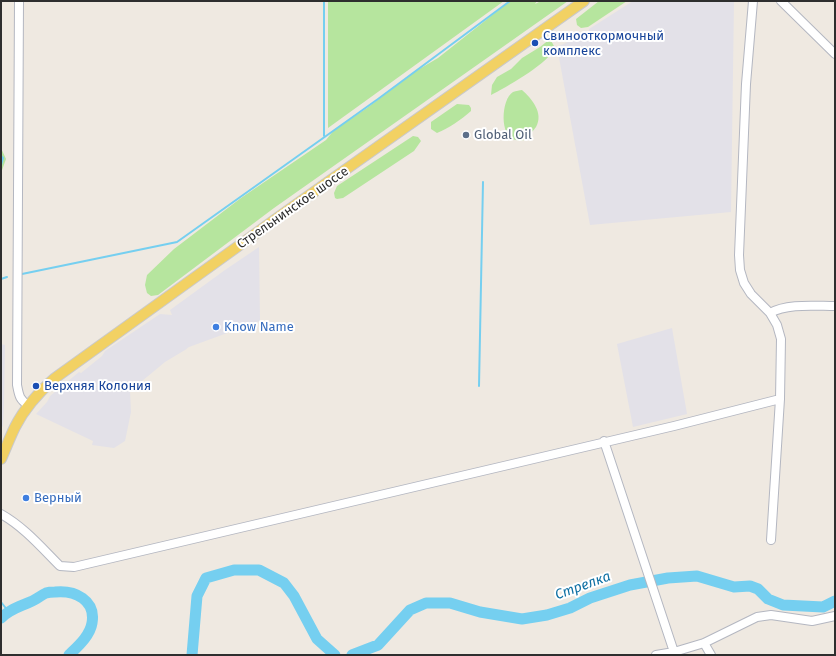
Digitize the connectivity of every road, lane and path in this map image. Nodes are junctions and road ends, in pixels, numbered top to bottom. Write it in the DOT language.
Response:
graph roads {
  1 [pos="19,1"];
  2 [pos="584,1"];
  3 [pos="753,1"];
  4 [pos="781,1"];
  5 [pos="835,54"];
  6 [pos="835,306"];
  7 [pos="770,313"];
  8 [pos="780,398"];
  9 [pos="28,405"];
  10 [pos="604,441"];
  11 [pos="1,459"];
  12 [pos="1,514"];
  13 [pos="771,540"];
  14 [pos="835,616"];
  15 [pos="704,643"];
  16 [pos="674,652"];
  17 [pos="656,655"];
  18 [pos="711,655"];
  1 -- 9 [label="street"];
  2 -- 9 [label="main road, Стрельнинское шоссе"];
  3 -- 7 [label="street"];
  4 -- 5 [label="street"];
  6 -- 7 [label="street"];
  7 -- 8 [label="street"];
  8 -- 10 [label="street"];
  8 -- 13 [label="street"];
  9 -- 11 [label="main road, Стрельнинское шоссе"];
  10 -- 12 [label="street"];
  10 -- 16 [label="street"];
  14 -- 15 [label="street"];
  15 -- 16 [label="street"];
  15 -- 18 [label="street"];
  16 -- 17 [label="street"];
}
